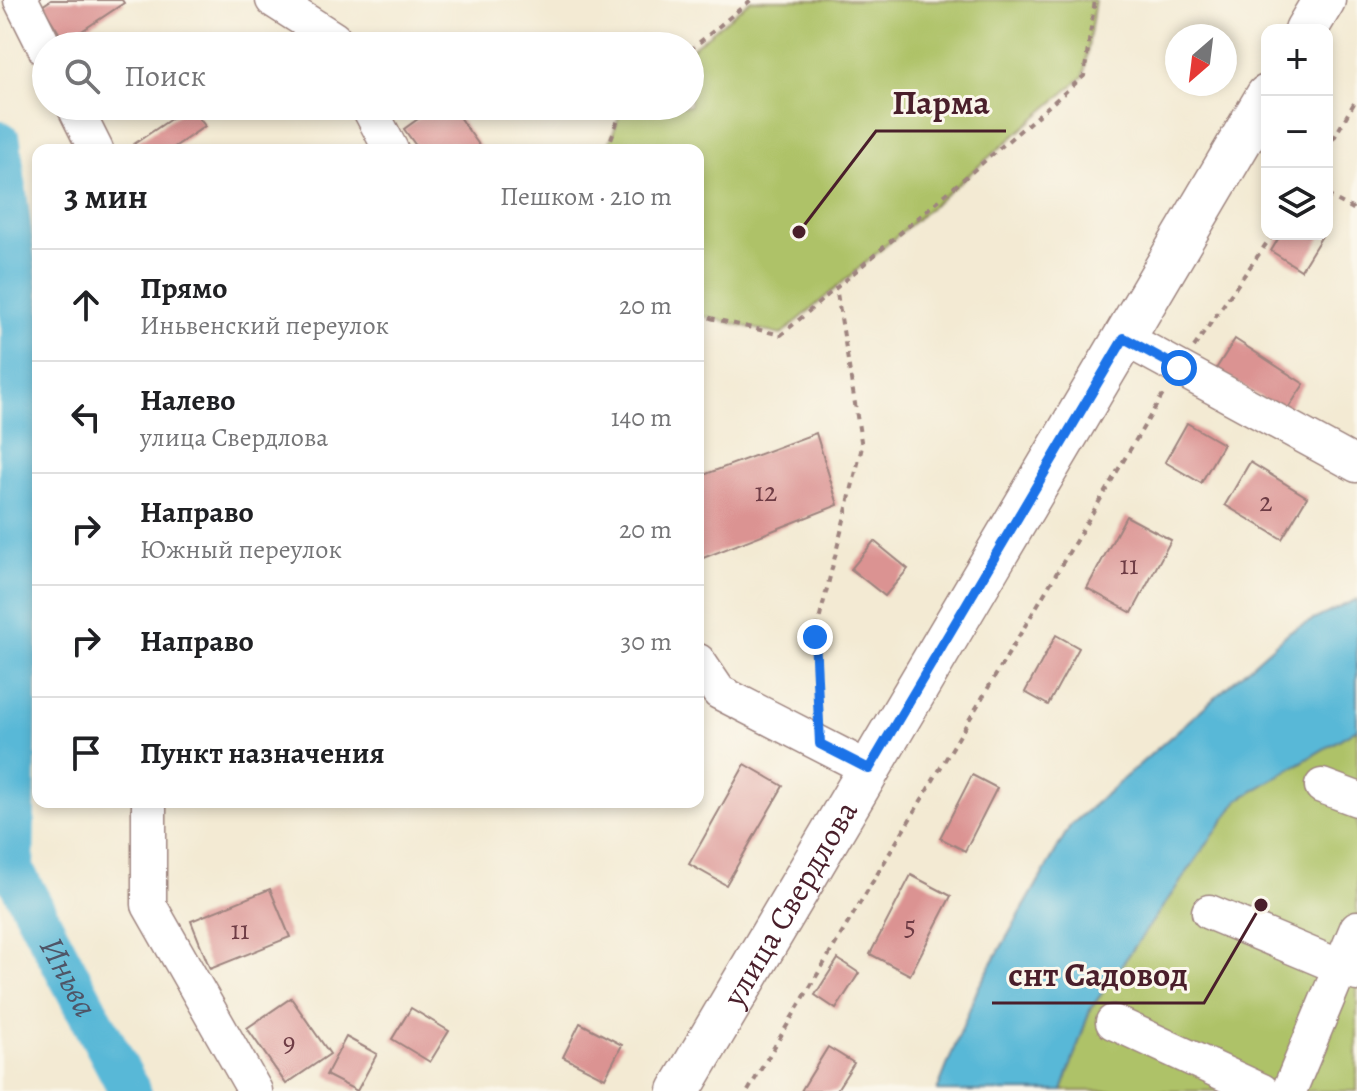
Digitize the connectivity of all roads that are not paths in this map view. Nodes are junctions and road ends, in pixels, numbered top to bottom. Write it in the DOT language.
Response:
graph roads {
  1 [pos="21,0"];
  2 [pos="273,0"];
  3 [pos="1324,0"];
  4 [pos="1310,24"];
  5 [pos="37,32"];
  6 [pos="323,32"];
  7 [pos="1261,106"];
  8 [pos="81,120"];
  9 [pos="375,120"];
  10 [pos="93,144"];
  11 [pos="388,144"];
  12 [pos="1124,338"];
  13 [pos="1357,465"];
  14 [pos="704,670"];
  15 [pos="869,769"];
  16 [pos="1322,786"];
  17 [pos="1357,799"];
  18 [pos="149,808"];
  19 [pos="1209,912"];
  20 [pos="1357,928"];
  21 [pos="1349,971"];
  22 [pos="1113,1022"];
  23 [pos="255,1091"];
  24 [pos="679,1091"];
  25 [pos="1262,1091"];
  26 [pos="1289,1091"];
  1 -- 5 [label="street"];
  2 -- 6 [label="street"];
  3 -- 4 [label="main road"];
  7 -- 12 [label="main road, улица Свердлова"];
  8 -- 10 [label="street"];
  9 -- 11 [label="street"];
  12 -- 13 [label="street"];
  12 -- 15 [label="main road, улица Свердлова"];
  14 -- 15 [label="street"];
  15 -- 24 [label="main road, улица Свердлова"];
  16 -- 17 [label="street"];
  18 -- 23 [label="street"];
  19 -- 21 [label="street"];
  20 -- 21 [label="street"];
  21 -- 26 [label="street"];
  22 -- 25 [label="street"];
}
